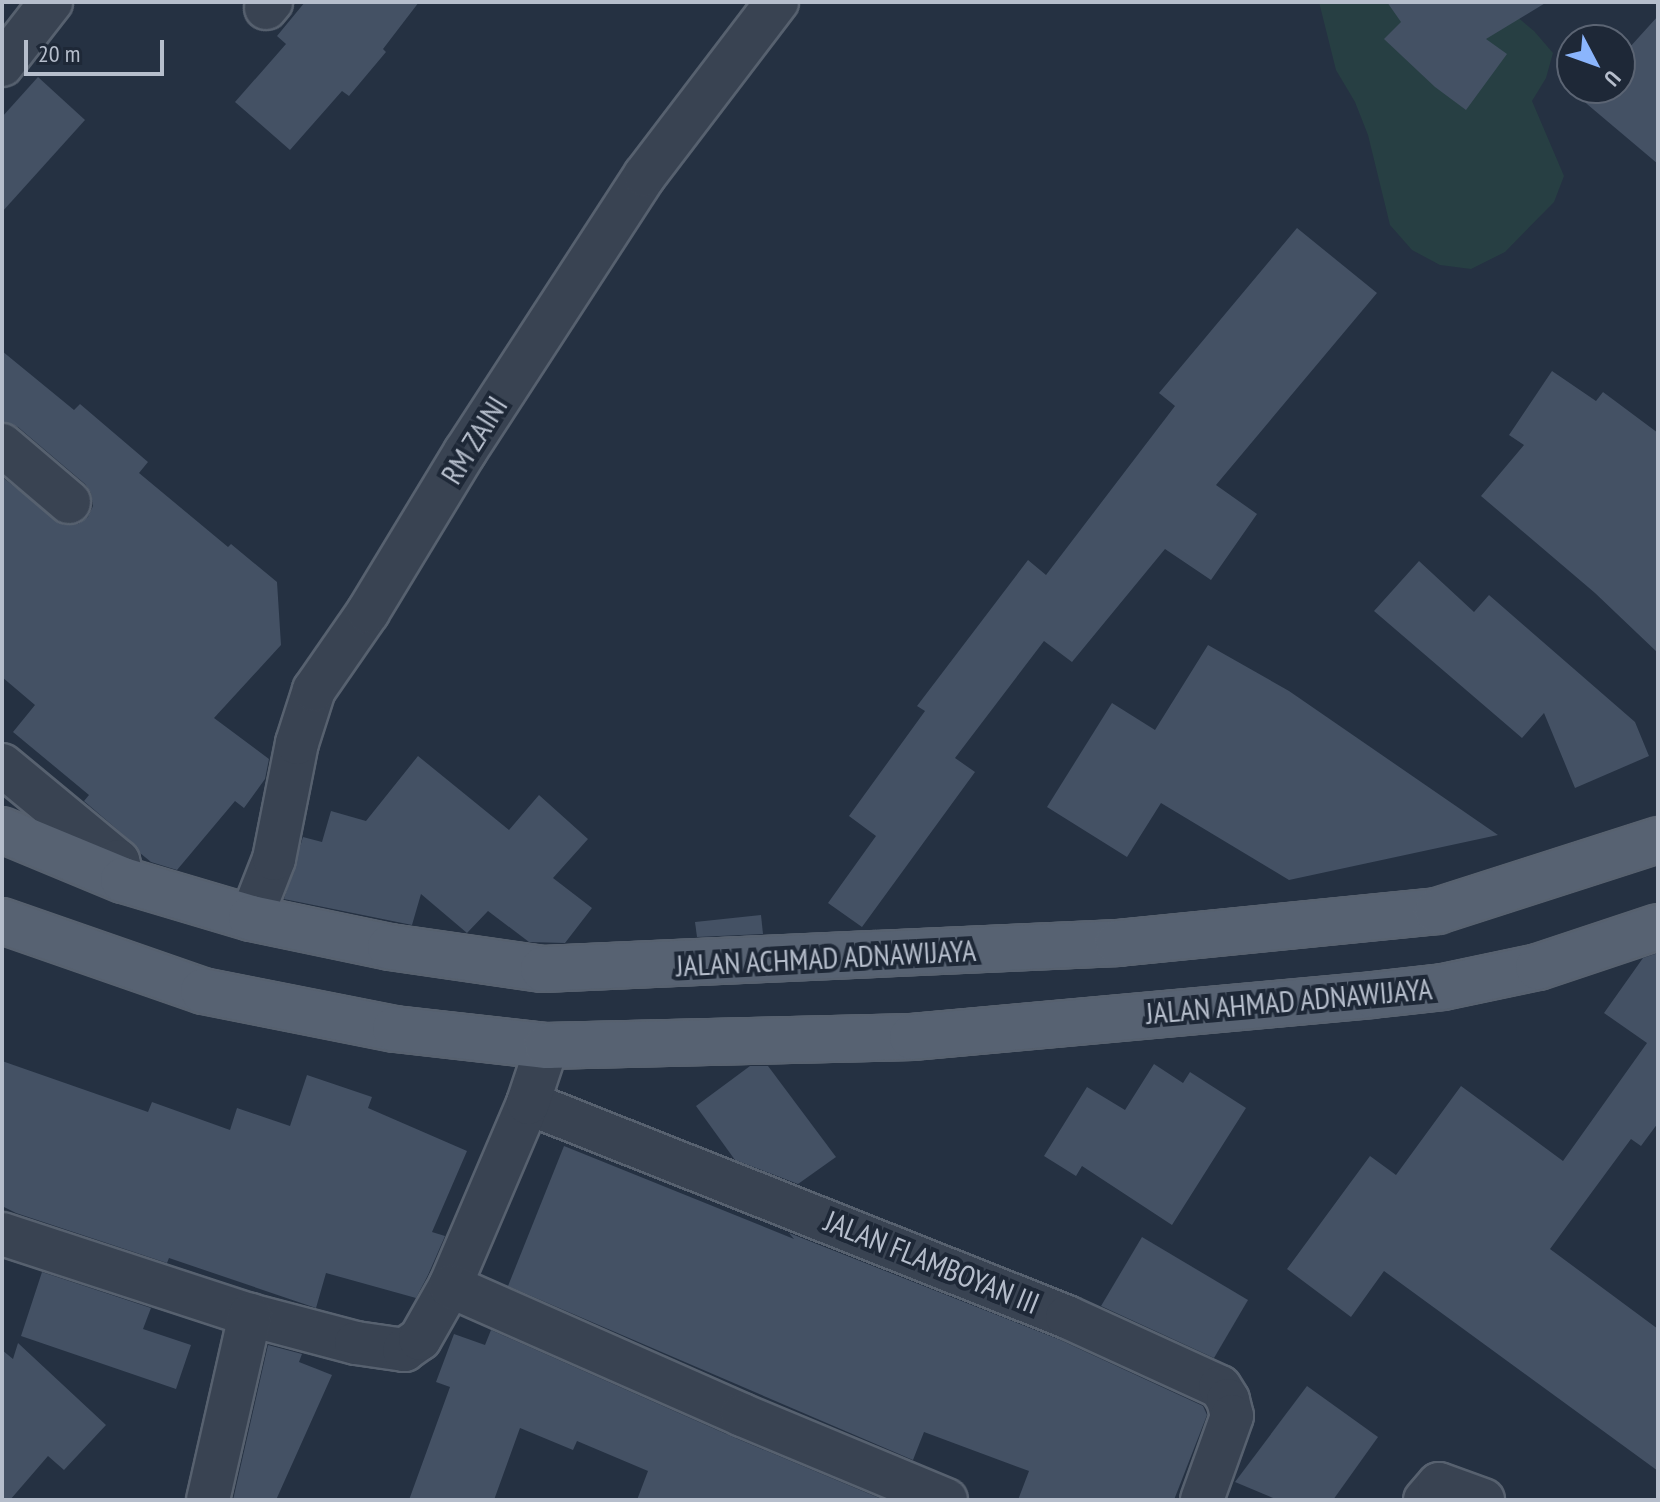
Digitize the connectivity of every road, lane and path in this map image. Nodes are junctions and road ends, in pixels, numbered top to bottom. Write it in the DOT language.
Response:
graph roads {
  1 [pos="51,2"];
  2 [pos="777,2"];
  3 [pos="2,65"];
  4 [pos="2,445"];
  5 [pos="69,502"];
  6 [pos="2,765"];
  7 [pos="2,830"];
  8 [pos="1658,840"];
  9 [pos="123,880"];
  10 [pos="251,918"];
  11 [pos="2,921"];
  12 [pos="1658,927"];
  13 [pos="547,1046"];
  14 [pos="528,1103"];
  15 [pos="2,1234"];
  16 [pos="450,1286"];
  17 [pos="250,1315"];
  18 [pos="1432,1492"];
  19 [pos="208,1500"];
  20 [pos="946,1500"];
  21 [pos="1202,1500"];
  22 [pos="1483,1500"];
  1 -- 3 [label="street"];
  2 -- 10 [label="street, RM ZAINI"];
  4 -- 5 [label="street"];
  6 -- 9 [label="street"];
  7 -- 9 [label="main road, JALAN ACHMAD ADNAWIJAYA"];
  8 -- 10 [label="main road, JALAN ACHMAD ADNAWIJAYA"];
  9 -- 10 [label="main road, JALAN ACHMAD ADNAWIJAYA"];
  11 -- 13 [label="main road"];
  12 -- 13 [label="main road, JALAN AHMAD ADNAWIJAYA"];
  13 -- 14 [label="street"];
  14 -- 16 [label="street"];
  14 -- 21 [label="street, JALAN FLAMBOYAN III"];
  15 -- 17 [label="street"];
  16 -- 17 [label="street"];
  16 -- 20 [label="street"];
  17 -- 19 [label="street"];
  18 -- 22 [label="street"];
}
